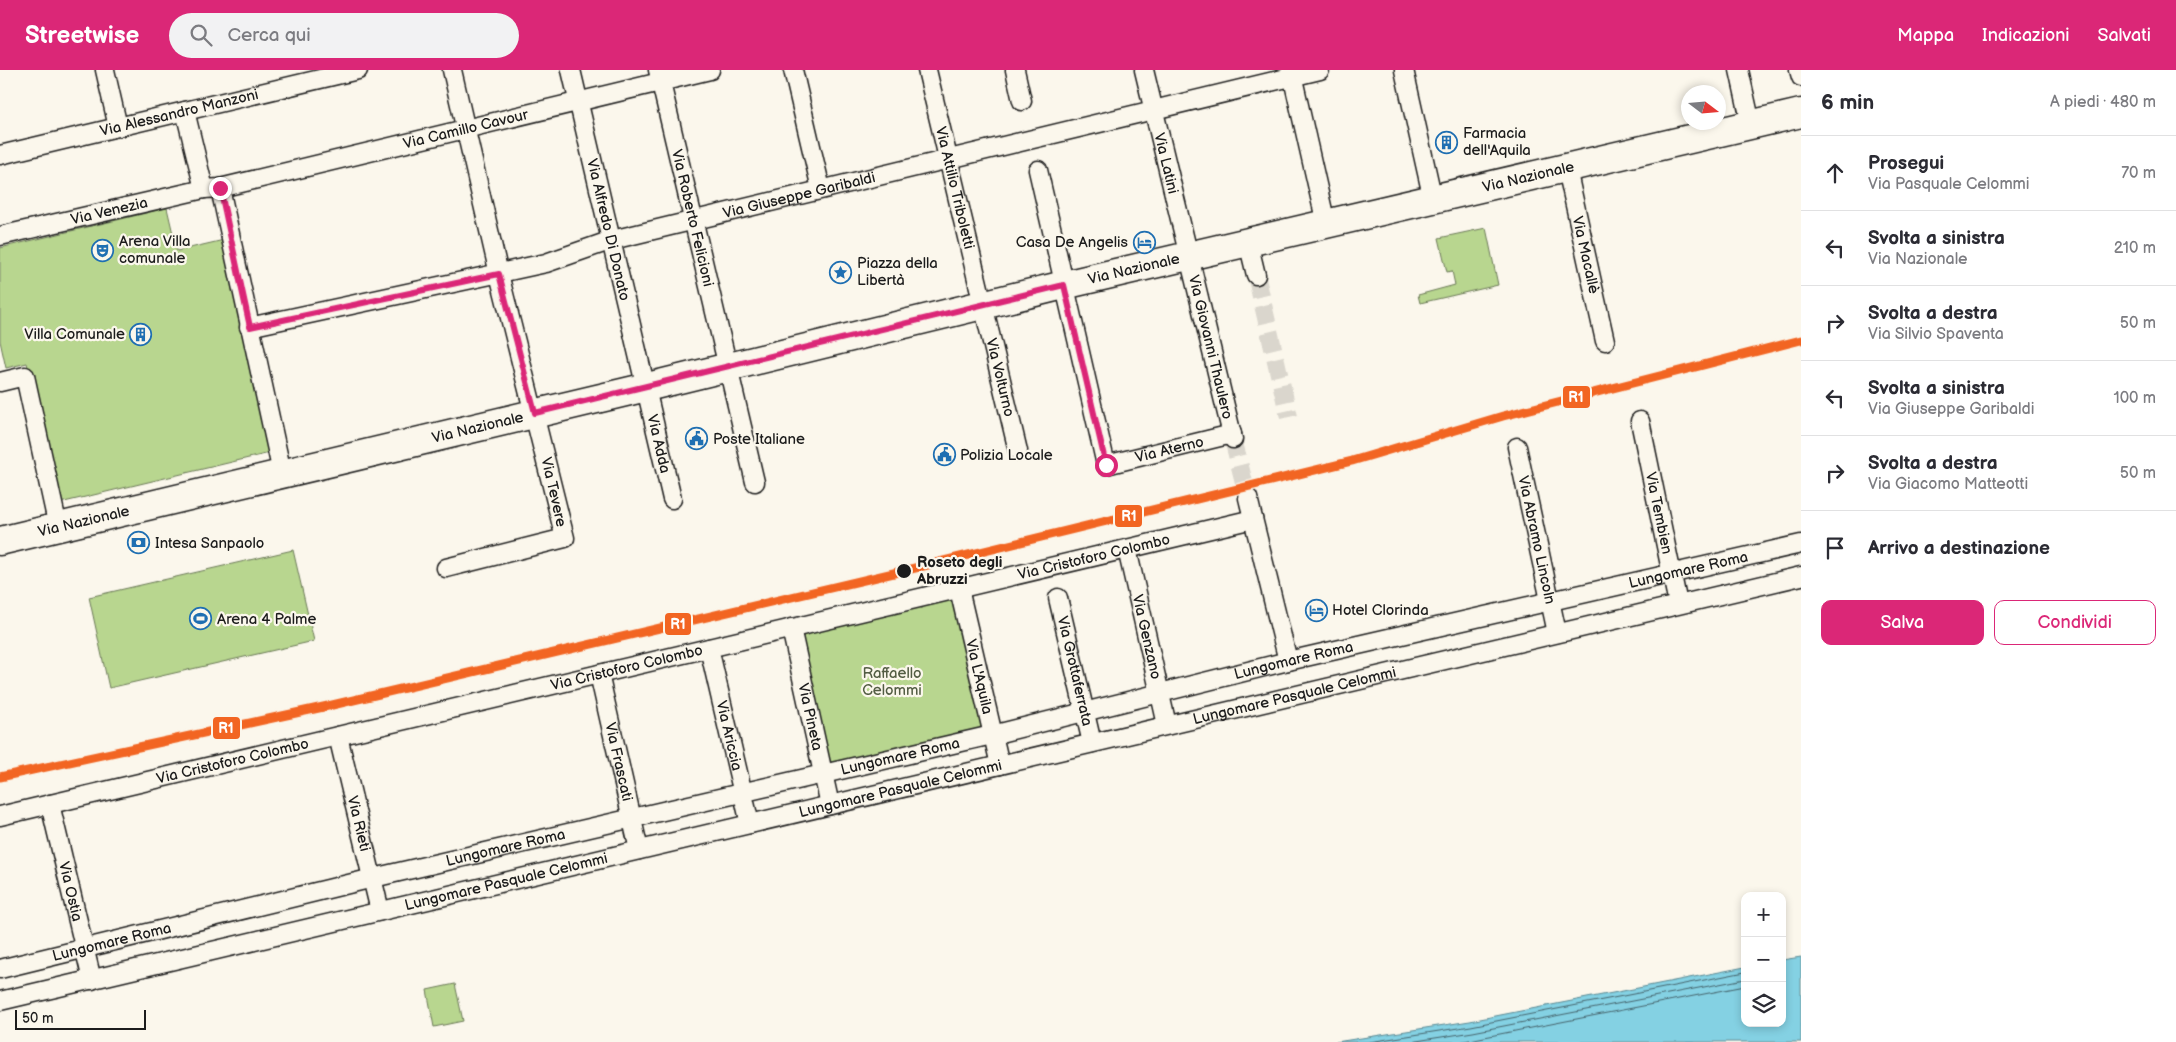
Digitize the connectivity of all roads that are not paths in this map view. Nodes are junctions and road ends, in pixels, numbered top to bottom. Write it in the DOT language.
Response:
graph roads {
  1 [pos="105,70"];
  2 [pos="358,70"];
  3 [pos="452,70"];
  4 [pos="571,70"];
  5 [pos="710,70"];
  6 [pos="793,70"];
  7 [pos="927,70"];
  8 [pos="1015,70"];
  9 [pos="1144,70"];
  10 [pos="1320,70"];
  11 [pos="1404,70"];
  12 [pos="1739,70"];
  13 [pos="1800,70"];
  14 [pos="1292,73"];
  15 [pos="659,76"];
  16 [pos="1801,77"];
  17 [pos="1022,101"];
  18 [pos="579,102"];
  19 [pos="1154,109"];
  20 [pos="185,111"];
  21 [pos="1801,113"];
  22 [pos="1751,124"];
  23 [pos="118,127"];
  24 [pos="466,128"];
  25 [pos="0,155"];
  26 [pos="948,158"];
  27 [pos="1567,168"];
  28 [pos="1038,170"];
  29 [pos="212,188"];
  30 [pos="821,189"];
  31 [pos="1433,200"];
  32 [pos="693,220"];
  33 [pos="1326,224"];
  34 [pos="0,236"];
  35 [pos="612,240"];
  36 [pos="1248,242"];
  37 [pos="1188,256"];
  38 [pos="499,274"];
  39 [pos="1256,275"];
  40 [pos="1064,285"];
  41 [pos="983,305"];
  42 [pos="250,327"];
  43 [pos="1605,341"];
  44 [pos="728,368"];
  45 [pos="0,382"];
  46 [pos="647,387"];
  47 [pos="535,413"];
  48 [pos="1640,422"];
  49 [pos="1232,437"];
  50 [pos="1516,447"];
  51 [pos="1018,451"];
  52 [pos="282,474"];
  53 [pos="755,482"];
  54 [pos="1248,498"];
  55 [pos="672,499"];
  56 [pos="1253,519"];
  57 [pos="58,527"];
  58 [pos="0,541"];
  59 [pos="1801,544"];
  60 [pos="1127,549"];
  61 [pos="446,568"];
  62 [pos="1672,575"];
  63 [pos="1801,576"];
  64 [pos="959,589"];
  65 [pos="1058,598"];
  66 [pos="1550,602"];
  67 [pos="1678,604"];
  68 [pos="791,628"];
  69 [pos="1557,633"];
  70 [pos="709,648"];
  71 [pos="1288,661"];
  72 [pos="599,674"];
  73 [pos="1160,693"];
  74 [pos="1085,712"];
  75 [pos="1166,725"];
  76 [pos="992,735"];
  77 [pos="338,736"];
  78 [pos="1092,743"];
  79 [pos="1000,765"];
  80 [pos="824,774"];
  81 [pos="743,792"];
  82 [pos="50,804"];
  83 [pos="830,805"];
  84 [pos="0,816"];
  85 [pos="633,818"];
  86 [pos="750,824"];
  87 [pos="639,850"];
  88 [pos="373,878"];
  89 [pos="380,911"];
  90 [pos="84,949"];
  91 [pos="0,969"];
  92 [pos="92,980"];
  93 [pos="0,1001"];
  1 -- 23 [label="street"];
  2 -- 20 [label="street, Via Alessandro Manzoni"];
  3 -- 24 [label="street"];
  4 -- 18 [label="street, Via Alfredo Di Donato"];
  5 -- 15 [label="street, Via Camillo Cavour"];
  6 -- 30 [label="street"];
  7 -- 26 [label="street, Via Attilio Triboletti"];
  8 -- 17 [label="street"];
  9 -- 19 [label="street, Via Latini"];
  10 -- 14 [label="street, Via Giuseppe Garibaldi"];
  11 -- 31 [label="street"];
  12 -- 22 [label="street"];
  13 -- 16 [label="street"];
  14 -- 19 [label="street, Via Giuseppe Garibaldi"];
  14 -- 33 [label="street"];
  15 -- 18 [label="street, Via Camillo Cavour"];
  15 -- 32 [label="street, Via Roberto Felicioni"];
  18 -- 24 [label="street, Via Camillo Cavour"];
  18 -- 35 [label="street, Via Alfredo Di Donato"];
  19 -- 26 [label="street, Via Giuseppe Garibaldi"];
  19 -- 37 [label="street, Via Latini"];
  20 -- 23 [label="street, Via Alessandro Manzoni"];
  20 -- 29 [label="street"];
  21 -- 22 [label="main road, Via Nazionale"];
  22 -- 27 [label="main road, Via Nazionale"];
  23 -- 25 [label="street, Via Alessandro Manzoni"];
  24 -- 29 [label="street, Via Camillo Cavour"];
  24 -- 38 [label="street"];
  26 -- 30 [label="street, Via Giuseppe Garibaldi"];
  26 -- 41 [label="street, Via Attilio Triboletti"];
  27 -- 31 [label="main road, Via Nazionale"];
  27 -- 43 [label="street, Via Macallè"];
  28 -- 40 [label="street"];
  29 -- 34 [label="street, Via Venezia"];
  29 -- 42 [label="street"];
  30 -- 32 [label="street, Via Giuseppe Garibaldi"];
  31 -- 33 [label="main road, Via Nazionale"];
  32 -- 35 [label="street, Via Giuseppe Garibaldi"];
  32 -- 44 [label="street, Via Roberto Felicioni"];
  33 -- 36 [label="main road, Via Nazionale"];
  35 -- 38 [label="street, Via Giuseppe Garibaldi"];
  35 -- 46 [label="street, Via Alfredo Di Donato"];
  36 -- 37 [label="main road, Via Nazionale"];
  36 -- 39 [label="street"];
  37 -- 40 [label="main road, Via Nazionale"];
  37 -- 49 [label="street, Via Giovanni Thaulero"];
  38 -- 42 [label="street, Via Giuseppe Garibaldi"];
  38 -- 47 [label="street"];
  40 -- 41 [label="main road, Via Nazionale"];
  40 -- 49 [label="street, Via Aterno"];
  41 -- 44 [label="main road, Via Nazionale"];
  41 -- 51 [label="street, Via Volturno"];
  42 -- 52 [label="street"];
  44 -- 46 [label="main road, Via Nazionale"];
  44 -- 53 [label="street, Via Roberto Felicioni"];
  45 -- 57 [label="street"];
  46 -- 47 [label="main road, Via Nazionale"];
  46 -- 55 [label="street, Via Adda"];
  47 -- 52 [label="main road, Via Nazionale"];
  47 -- 61 [label="street, Via Tevere"];
  48 -- 62 [label="street, Via Tembien"];
  50 -- 66 [label="street, Via Abramo Lincoln"];
  52 -- 57 [label="main road, Via Nazionale"];
  54 -- 56 [label="street"];
  56 -- 60 [label="street, Via Cristoforo Colombo"];
  56 -- 71 [label="street"];
  57 -- 58 [label="main road, Via Nazionale"];
  59 -- 62 [label="street, Lungomare Roma"];
  60 -- 64 [label="street, Via Cristoforo Colombo"];
  60 -- 73 [label="street, Via Genzano"];
  62 -- 66 [label="street, Lungomare Roma"];
  62 -- 67 [label="street, Via Tembien"];
  63 -- 67 [label="street, Lungomare Pasquale Celommi"];
  64 -- 68 [label="street, Via Cristoforo Colombo"];
  64 -- 76 [label="street, Via L'Aquila"];
  65 -- 74 [label="street, Via Grottaferrata"];
  66 -- 69 [label="street, Via Abramo Lincoln"];
  66 -- 71 [label="street, Lungomare Roma"];
  67 -- 69 [label="street, Lungomare Pasquale Celommi"];
  68 -- 70 [label="street, Via Cristoforo Colombo"];
  68 -- 80 [label="street, Via Pineta"];
  69 -- 75 [label="street, Lungomare Pasquale Celommi"];
  70 -- 72 [label="street, Via Cristoforo Colombo"];
  70 -- 81 [label="street, Via Ariccia"];
  71 -- 73 [label="street, Lungomare Roma"];
  72 -- 77 [label="street, Via Cristoforo Colombo"];
  72 -- 85 [label="street, Via Frascati"];
  73 -- 74 [label="street, Lungomare Roma"];
  73 -- 75 [label="street, Via Genzano"];
  74 -- 76 [label="street, Lungomare Roma"];
  74 -- 78 [label="street, Via Grottaferrata"];
  75 -- 78 [label="street, Lungomare Pasquale Celommi"];
  76 -- 79 [label="street, Via L'Aquila"];
  76 -- 80 [label="street, Lungomare Roma"];
  77 -- 82 [label="street, Via Cristoforo Colombo"];
  77 -- 88 [label="street, Via Rieti"];
  78 -- 79 [label="street, Lungomare Pasquale Celommi"];
  79 -- 83 [label="street, Lungomare Pasquale Celommi"];
  80 -- 81 [label="street, Lungomare Roma"];
  80 -- 83 [label="street, Via Pineta"];
  81 -- 85 [label="street, Lungomare Roma"];
  81 -- 86 [label="street, Via Ariccia"];
  82 -- 84 [label="street, Via Cristoforo Colombo"];
  82 -- 90 [label="street, Via Ostia"];
  83 -- 86 [label="street, Lungomare Pasquale Celommi"];
  85 -- 87 [label="street, Via Frascati"];
  85 -- 88 [label="street, Lungomare Roma"];
  86 -- 87 [label="street, Lungomare Pasquale Celommi"];
  87 -- 89 [label="street, Lungomare Pasquale Celommi"];
  88 -- 89 [label="street, Via Rieti"];
  88 -- 90 [label="street, Lungomare Roma"];
  89 -- 92 [label="street, Lungomare Pasquale Celommi"];
  90 -- 91 [label="street, Lungomare Roma"];
  90 -- 92 [label="street, Via Ostia"];
  92 -- 93 [label="street, Lungomare Pasquale Celommi"];
}
